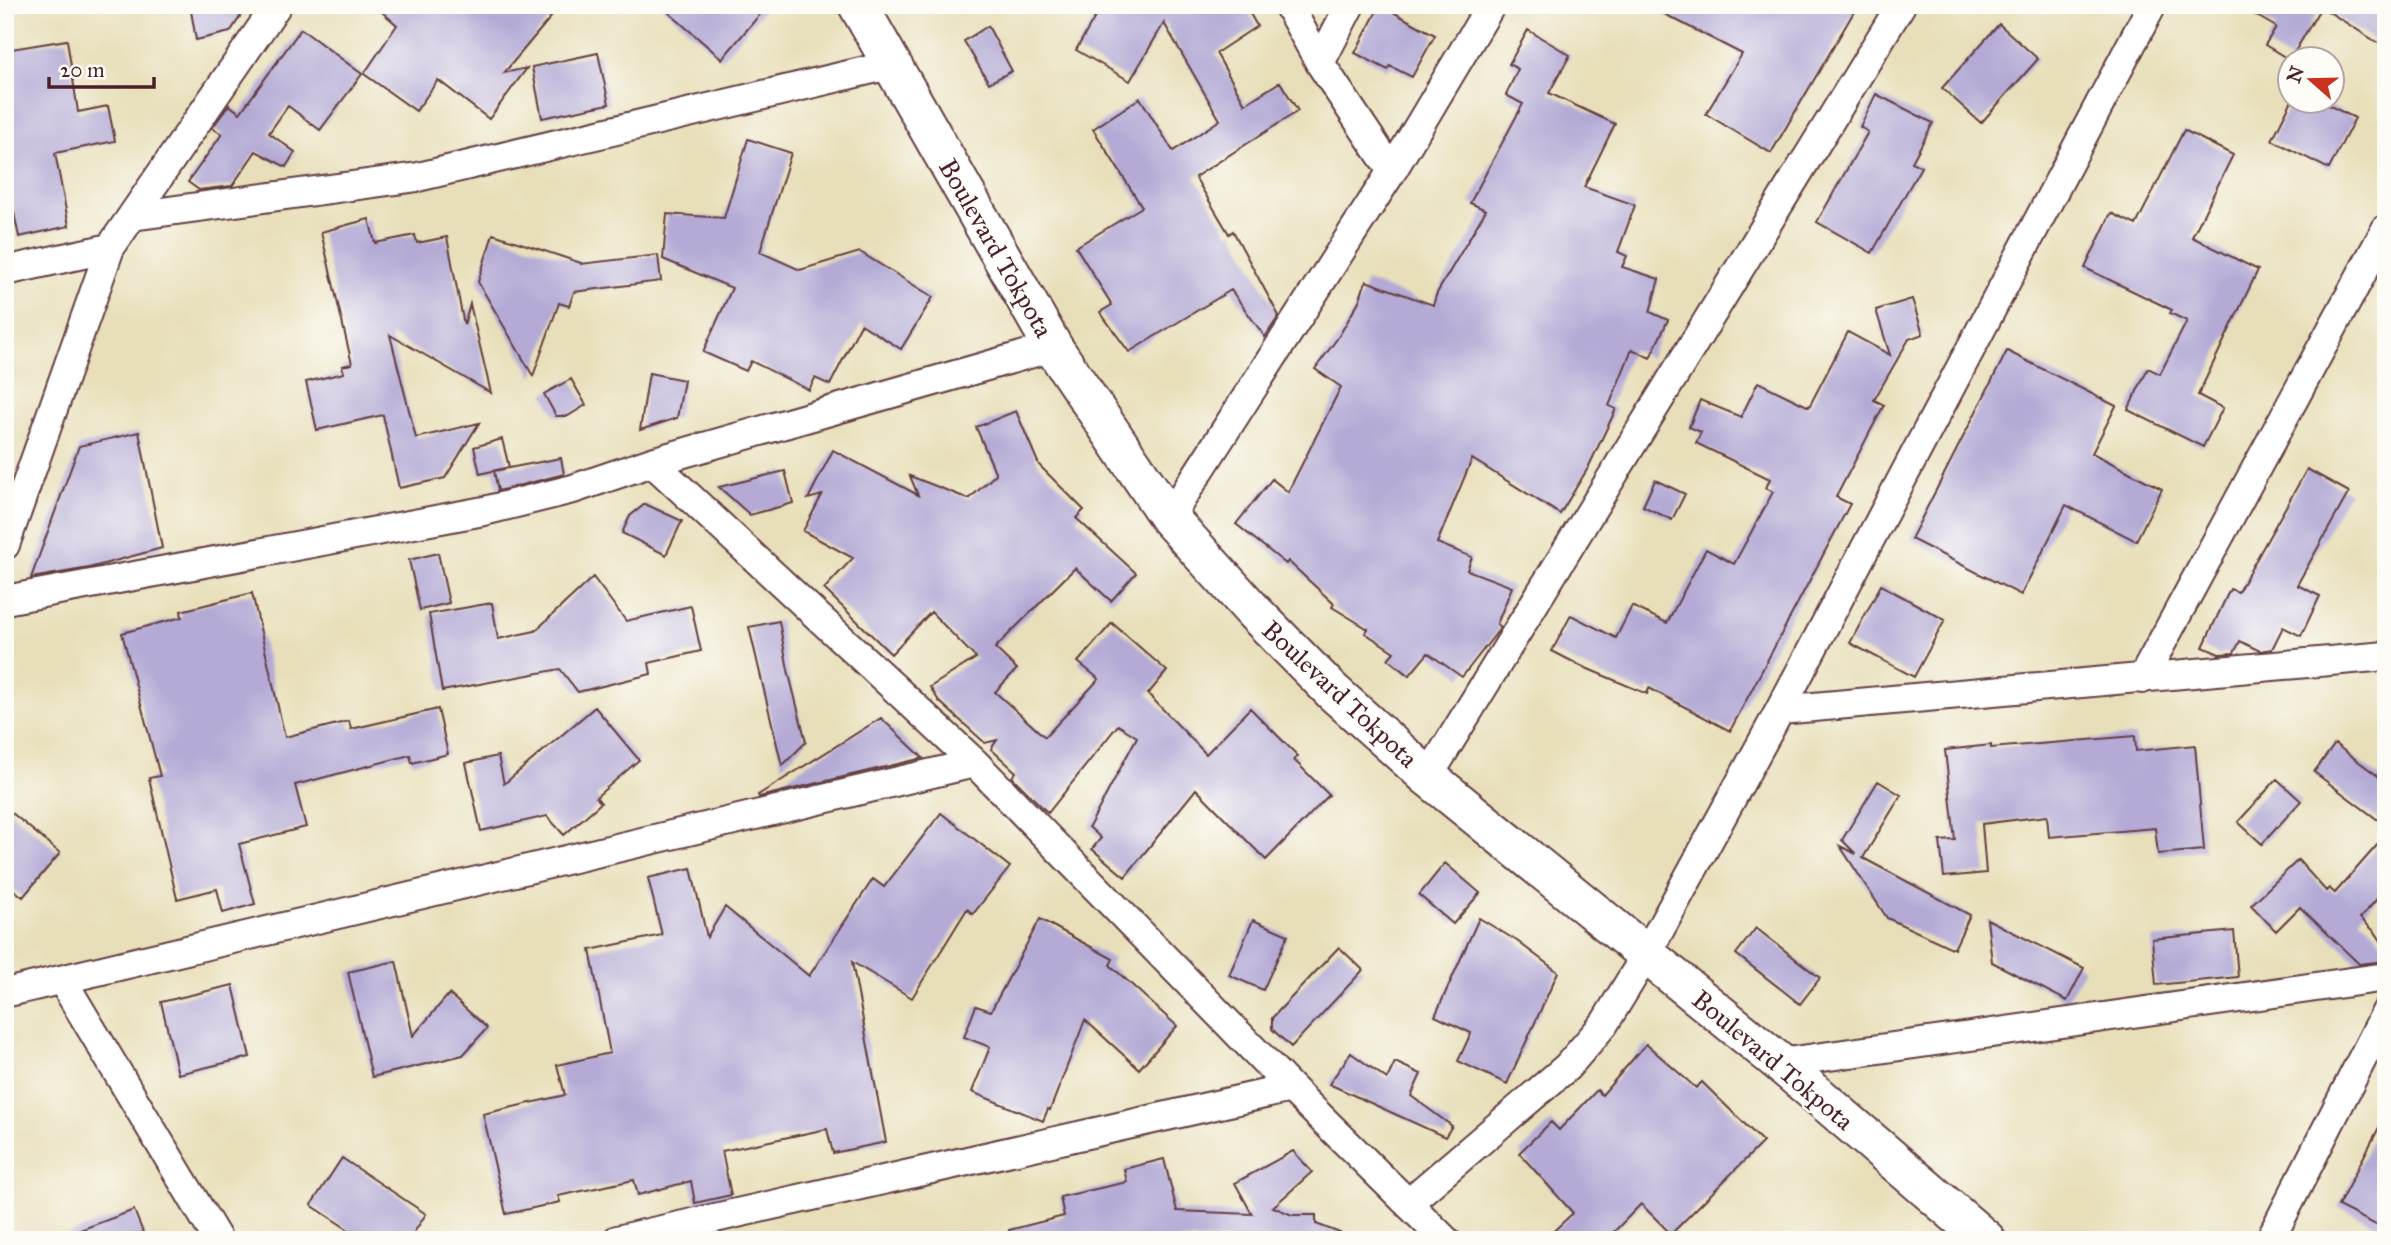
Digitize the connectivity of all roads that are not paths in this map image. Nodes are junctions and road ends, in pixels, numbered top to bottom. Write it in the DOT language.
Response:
graph roads {
  1 [pos="277,5"];
  2 [pos="858,5"];
  3 [pos="1288,5"];
  4 [pos="1350,5"];
  5 [pos="1491,5"];
  6 [pos="1901,5"];
  7 [pos="2152,5"];
  8 [pos="1320,63"];
  9 [pos="890,65"];
  10 [pos="1392,171"];
  11 [pos="132,216"];
  12 [pos="2386,229"];
  13 [pos="110,247"];
  14 [pos="5,271"];
  15 [pos="1053,347"];
  16 [pos="652,462"];
  17 [pos="1169,518"];
  18 [pos="5,545"];
  19 [pos="5,600"];
  20 [pos="2386,656"];
  21 [pos="2142,679"];
  22 [pos="1780,710"];
  23 [pos="975,763"];
  24 [pos="1428,778"];
  25 [pos="1646,955"];
  26 [pos="2386,977"];
  27 [pos="62,980"];
  28 [pos="5,993"];
  29 [pos="2386,1012"];
  30 [pos="1780,1063"];
  31 [pos="1291,1088"];
  32 [pos="1408,1203"];
  33 [pos="218,1240"];
  34 [pos="617,1240"];
  35 [pos="1445,1240"];
  36 [pos="1986,1240"];
  37 [pos="2270,1240"];
  1 -- 11 [label="street"];
  2 -- 9 [label="street, Boulevard Tokpota"];
  3 -- 8 [label="street"];
  4 -- 8 [label="street"];
  5 -- 10 [label="street"];
  6 -- 24 [label="street"];
  7 -- 22 [label="street"];
  8 -- 10 [label="street"];
  9 -- 11 [label="street"];
  9 -- 15 [label="street, Boulevard Tokpota"];
  10 -- 17 [label="street"];
  11 -- 13 [label="street"];
  12 -- 21 [label="street"];
  13 -- 14 [label="street"];
  13 -- 18 [label="street"];
  15 -- 16 [label="street"];
  15 -- 17 [label="street, Boulevard Tokpota"];
  16 -- 19 [label="street"];
  16 -- 23 [label="street"];
  17 -- 24 [label="street, Boulevard Tokpota"];
  20 -- 21 [label="street"];
  21 -- 22 [label="street"];
  22 -- 25 [label="street"];
  23 -- 27 [label="street"];
  23 -- 31 [label="street"];
  24 -- 25 [label="street, Boulevard Tokpota"];
  25 -- 30 [label="street, Boulevard Tokpota"];
  25 -- 32 [label="street"];
  26 -- 30 [label="street"];
  27 -- 28 [label="street"];
  27 -- 33 [label="street"];
  29 -- 37 [label="street"];
  30 -- 36 [label="street, Boulevard Tokpota"];
  31 -- 32 [label="street"];
  31 -- 34 [label="street"];
  32 -- 35 [label="street"];
}
